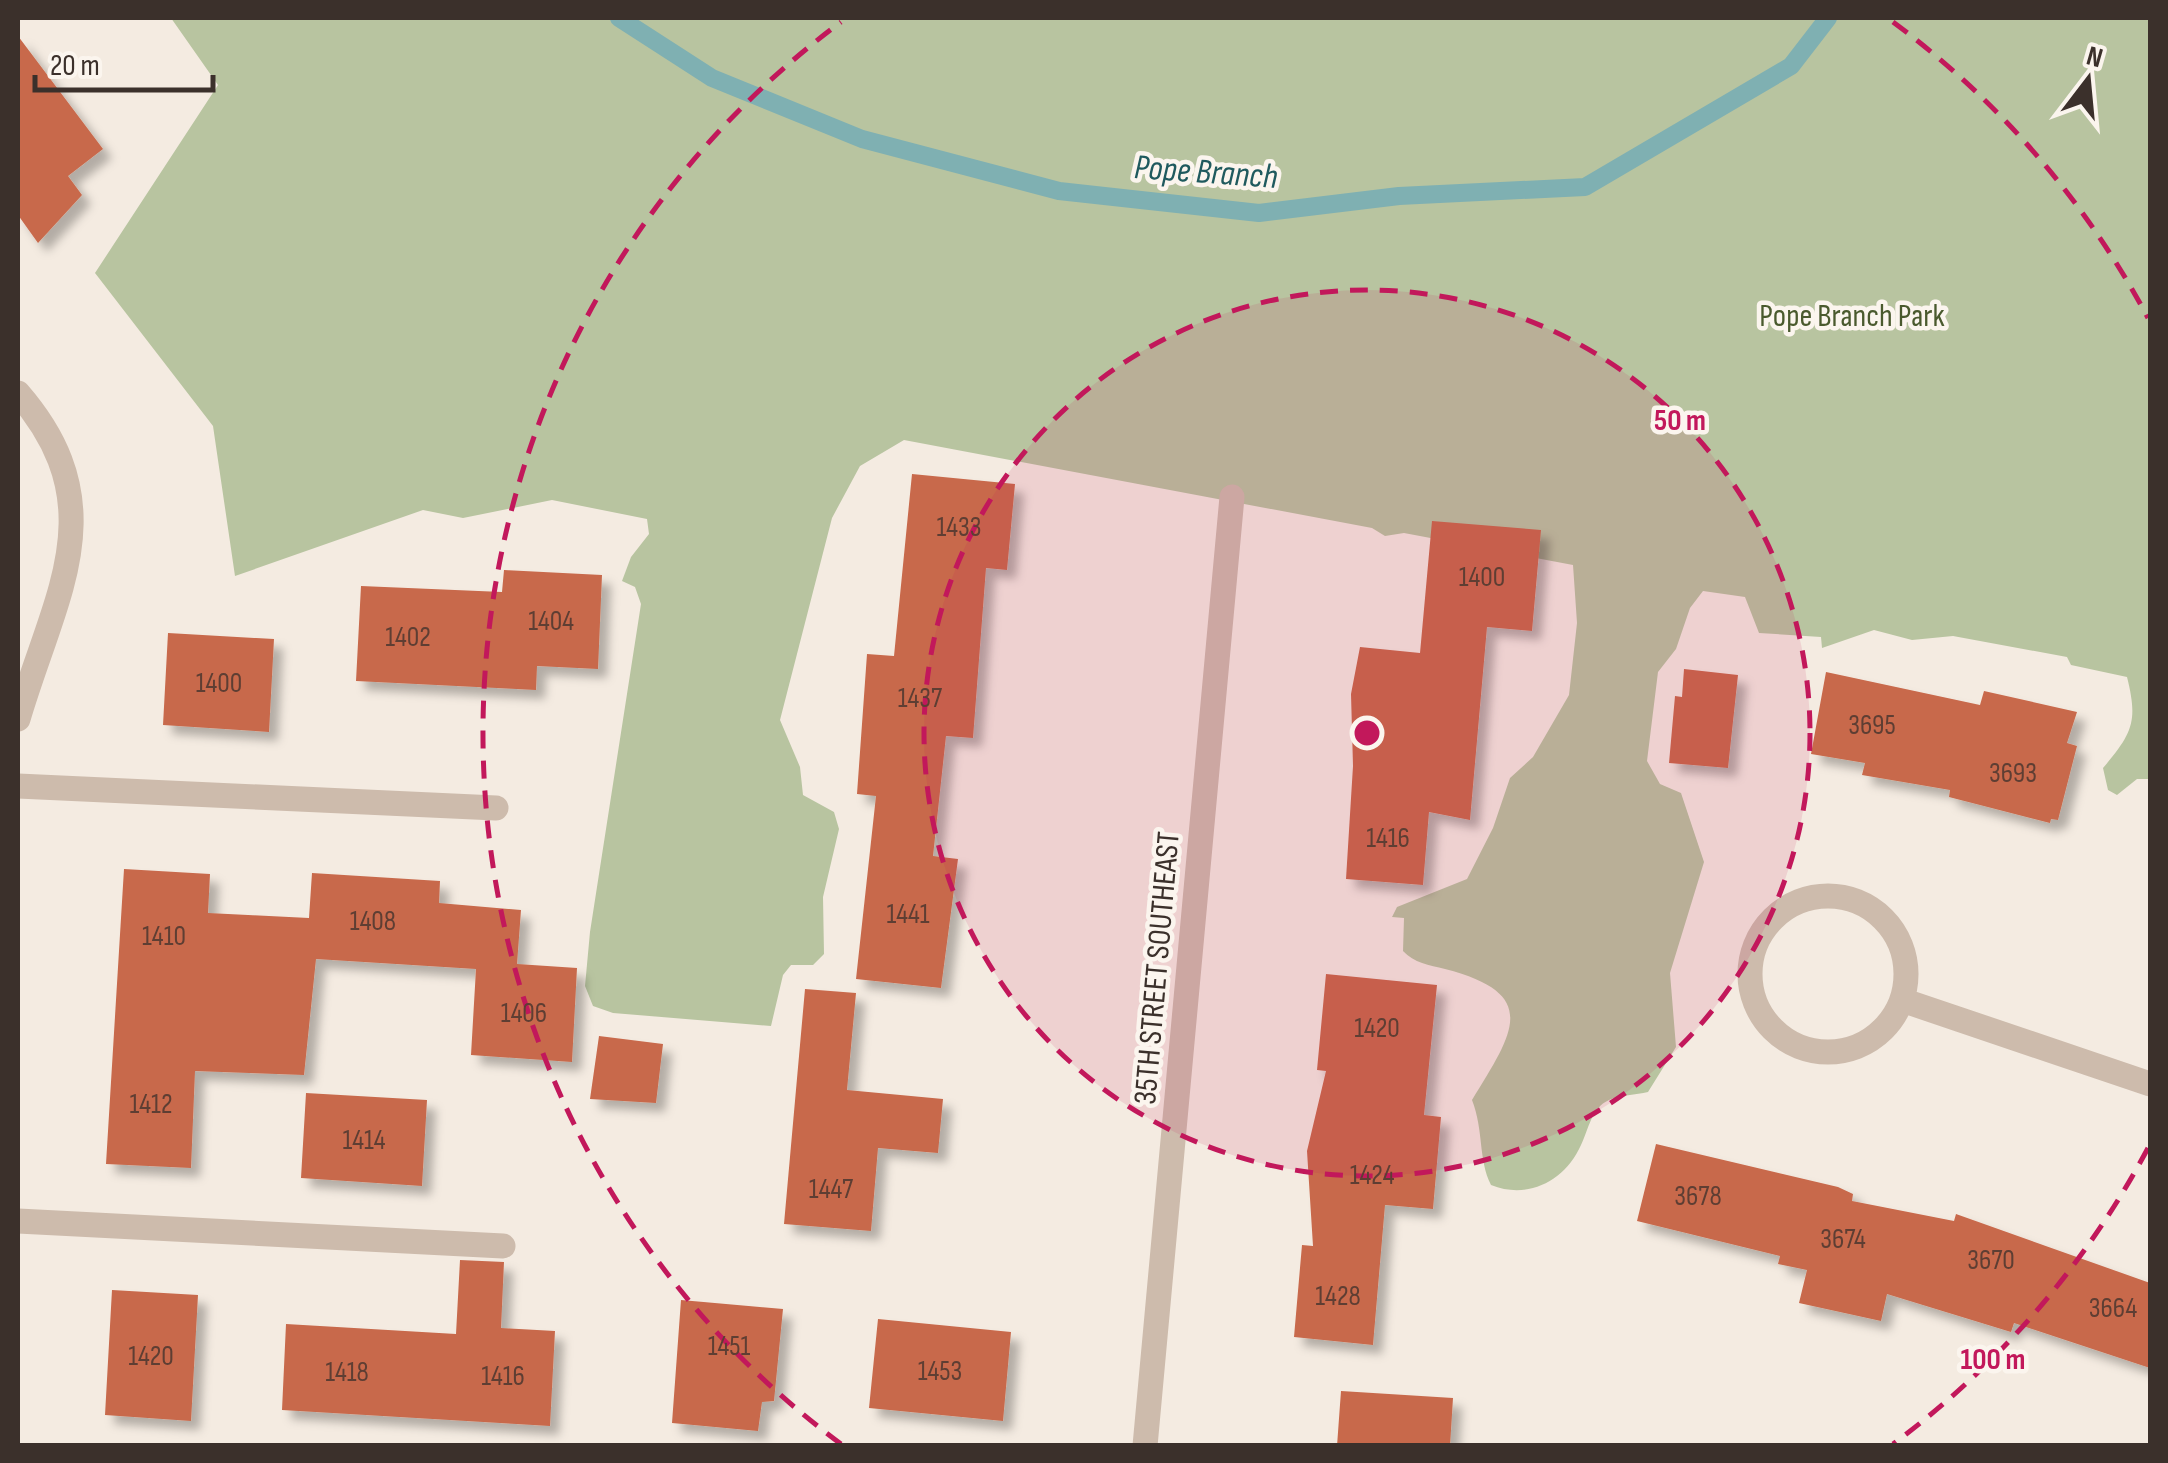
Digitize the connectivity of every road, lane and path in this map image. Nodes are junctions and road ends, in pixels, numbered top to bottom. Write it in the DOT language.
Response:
graph roads {
  1 [pos="18,394"];
  2 [pos="1232,497"];
  3 [pos="18,719"];
  4 [pos="18,786"];
  5 [pos="496,808"];
  6 [pos="1902,1000"];
  7 [pos="2150,1084"];
  8 [pos="18,1220"];
  9 [pos="503,1246"];
  10 [pos="1145,1446"];
  1 -- 3 [label="street"];
  2 -- 10 [label="street, 35TH STREET SOUTHEAST"];
  4 -- 5 [label="street"];
  6 -- 6 [label="street"];
  6 -- 7 [label="street"];
  8 -- 9 [label="street"];
}
